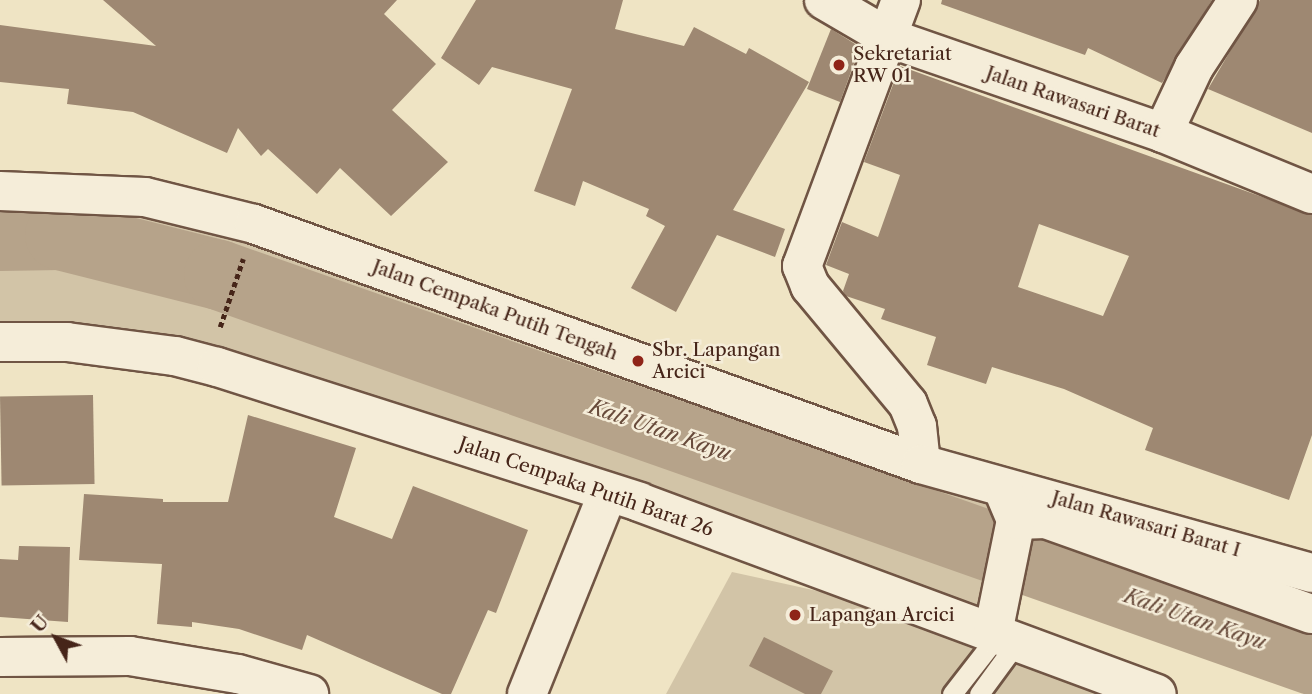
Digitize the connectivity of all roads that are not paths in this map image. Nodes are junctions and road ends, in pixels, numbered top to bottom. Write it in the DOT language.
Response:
graph roads {
  1 [pos="824,0"];
  2 [pos="901,0"];
  3 [pos="1238,0"];
  4 [pos="888,38"];
  5 [pos="1163,132"];
  6 [pos="0,191"];
  7 [pos="1312,194"];
  8 [pos="0,342"];
  9 [pos="921,464"];
  10 [pos="979,478"];
  11 [pos="608,493"];
  12 [pos="1014,529"];
  13 [pos="1303,570"];
  14 [pos="1297,608"];
  15 [pos="1002,630"];
  16 [pos="0,657"];
  17 [pos="309,694"];
  18 [pos="527,694"];
  19 [pos="951,694"];
  20 [pos="979,694"];
  21 [pos="1157,694"];
  1 -- 4 [label="street, Jalan Rawasari Barat"];
  2 -- 4 [label="street"];
  3 -- 5 [label="street"];
  4 -- 5 [label="street, Jalan Rawasari Barat"];
  4 -- 9 [label="street"];
  5 -- 7 [label="street, Jalan Rawasari Barat"];
  6 -- 9 [label="street, Jalan Cempaka Putih Tengah"];
  8 -- 11 [label="street, Jalan Cempaka Putih Barat 26"];
  9 -- 10 [label="street, Jalan Cempaka Putih Tengah"];
  10 -- 12 [label="street"];
  10 -- 13 [label="street, Jalan Rawasari Barat I"];
  11 -- 15 [label="street, Jalan Cempaka Putih Barat 26"];
  11 -- 18 [label="street"];
  12 -- 14 [label="street, Jalan Rawasari Barat I"];
  12 -- 15 [label="street"];
  13 -- 14 [label="street"];
  15 -- 19 [label="lane"];
  15 -- 20 [label="lane"];
  15 -- 21 [label="street, Jalan Cempaka Putih Barat 26"];
  16 -- 17 [label="street"];
}
